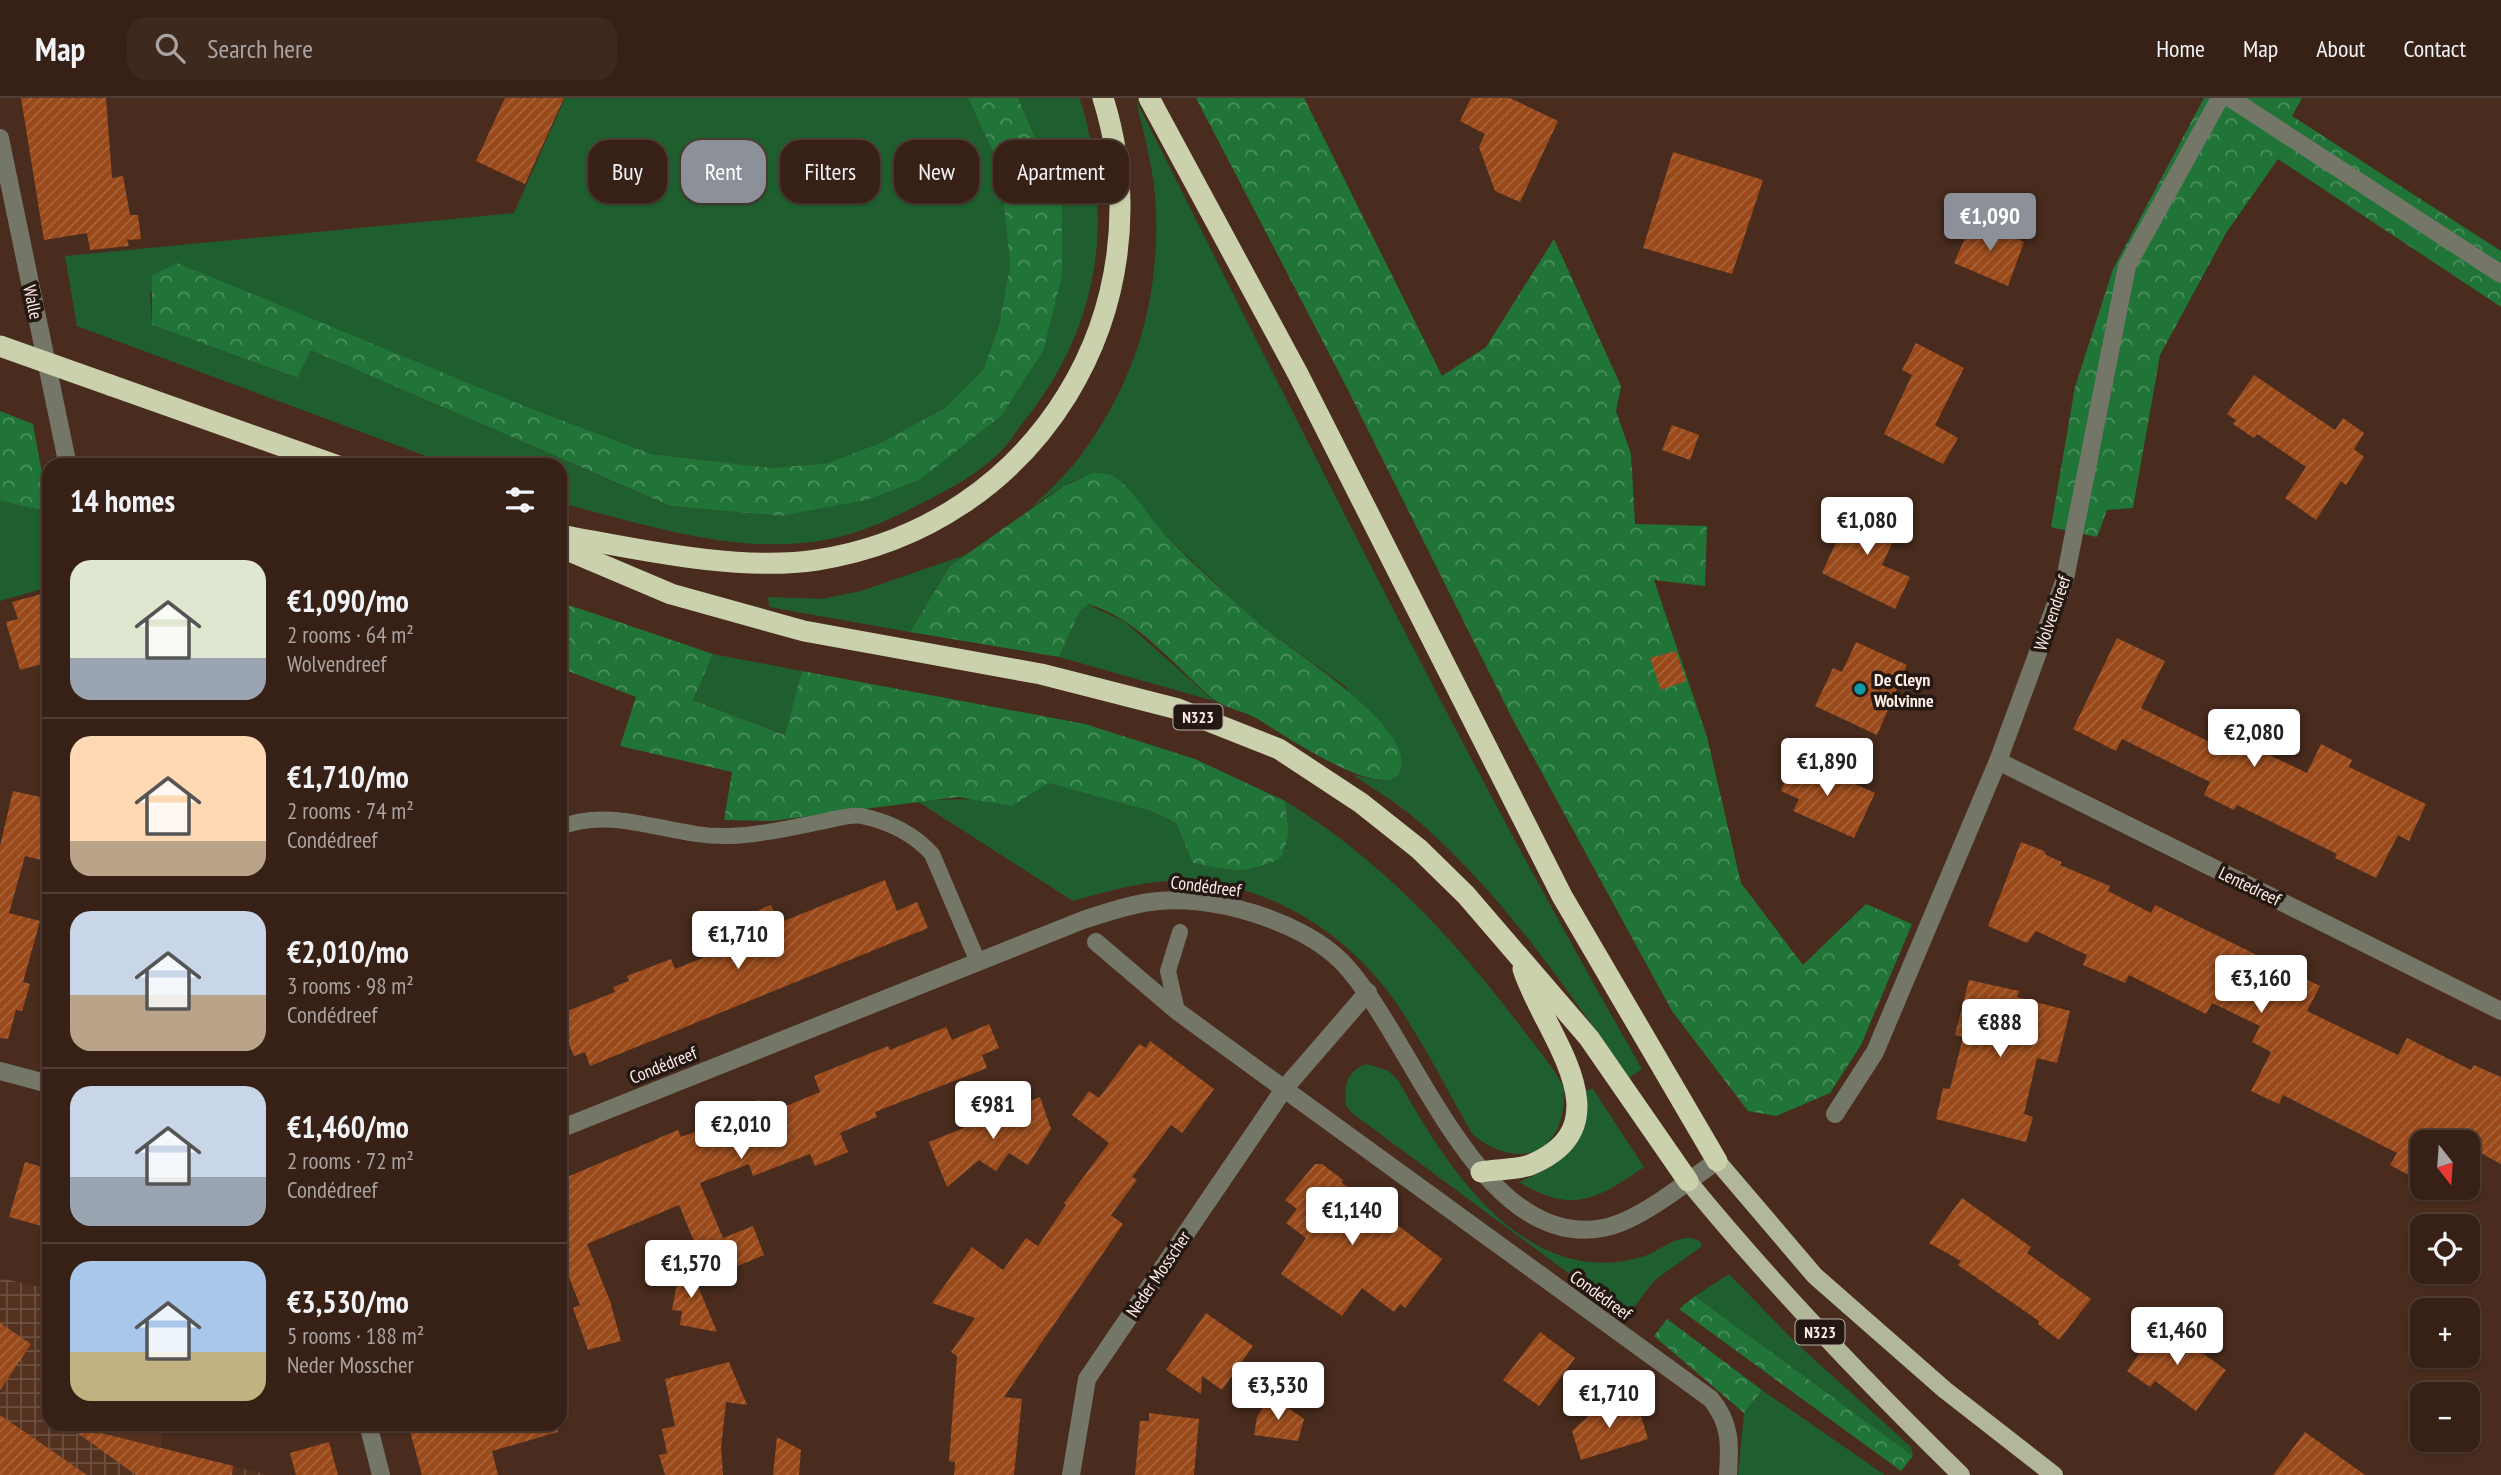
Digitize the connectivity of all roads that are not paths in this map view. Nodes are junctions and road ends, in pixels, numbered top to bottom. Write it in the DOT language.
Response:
graph roads {
  1 [pos="1102,98"];
  2 [pos="1149,98"];
  3 [pos="2220,98"];
  4 [pos="2230,98"];
  5 [pos="0,138"];
  6 [pos="2501,274"];
  7 [pos="0,346"];
  8 [pos="66,458"];
  9 [pos="315,458"];
  10 [pos="567,536"];
  11 [pos="567,550"];
  12 [pos="1998,761"];
  13 [pos="567,824"];
  14 [pos="1180,933"];
  15 [pos="1096,942"];
  16 [pos="1518,954"];
  17 [pos="978,962"];
  18 [pos="1368,992"];
  19 [pos="1177,1011"];
  20 [pos="2501,1011"];
  21 [pos="0,1072"];
  22 [pos="42,1082"];
  23 [pos="1284,1089"];
  24 [pos="1835,1114"];
  25 [pos="567,1126"];
  26 [pos="1717,1161"];
  27 [pos="1481,1172"];
  28 [pos="1688,1181"];
  29 [pos="370,1431"];
  30 [pos="380,1475"];
  31 [pos="1071,1475"];
  32 [pos="1728,1475"];
  33 [pos="1961,1475"];
  34 [pos="2054,1475"];
  1 -- 10 [label="highway"];
  2 -- 26 [label="highway, N323"];
  3 -- 12 [label="street, Wolvendreef"];
  4 -- 6 [label="street"];
  5 -- 8 [label="street, Walle"];
  7 -- 9 [label="highway, bridge"];
  11 -- 16 [label="highway, N323"];
  12 -- 20 [label="street, Lentedreef"];
  12 -- 24 [label="street, Wolvendreef"];
  13 -- 17 [label="lane"];
  14 -- 19 [label="lane"];
  15 -- 19 [label="street, Condédreef"];
  16 -- 27 [label="highway"];
  16 -- 28 [label="highway, N323"];
  17 -- 18 [label="street, Condédreef"];
  17 -- 25 [label="street, Condédreef"];
  18 -- 23 [label="street, Neder Mosscher"];
  18 -- 27 [label="street, Condédreef"];
  19 -- 23 [label="street, Condédreef"];
  21 -- 22 [label="street"];
  23 -- 31 [label="street, Neder Mosscher"];
  23 -- 32 [label="street, Condédreef"];
  26 -- 28 [label="street, Condédreef"];
  26 -- 34 [label="main road, N323"];
  27 -- 28 [label="street, Condédreef"];
  28 -- 33 [label="main road, N323"];
  29 -- 30 [label="street"];
}
